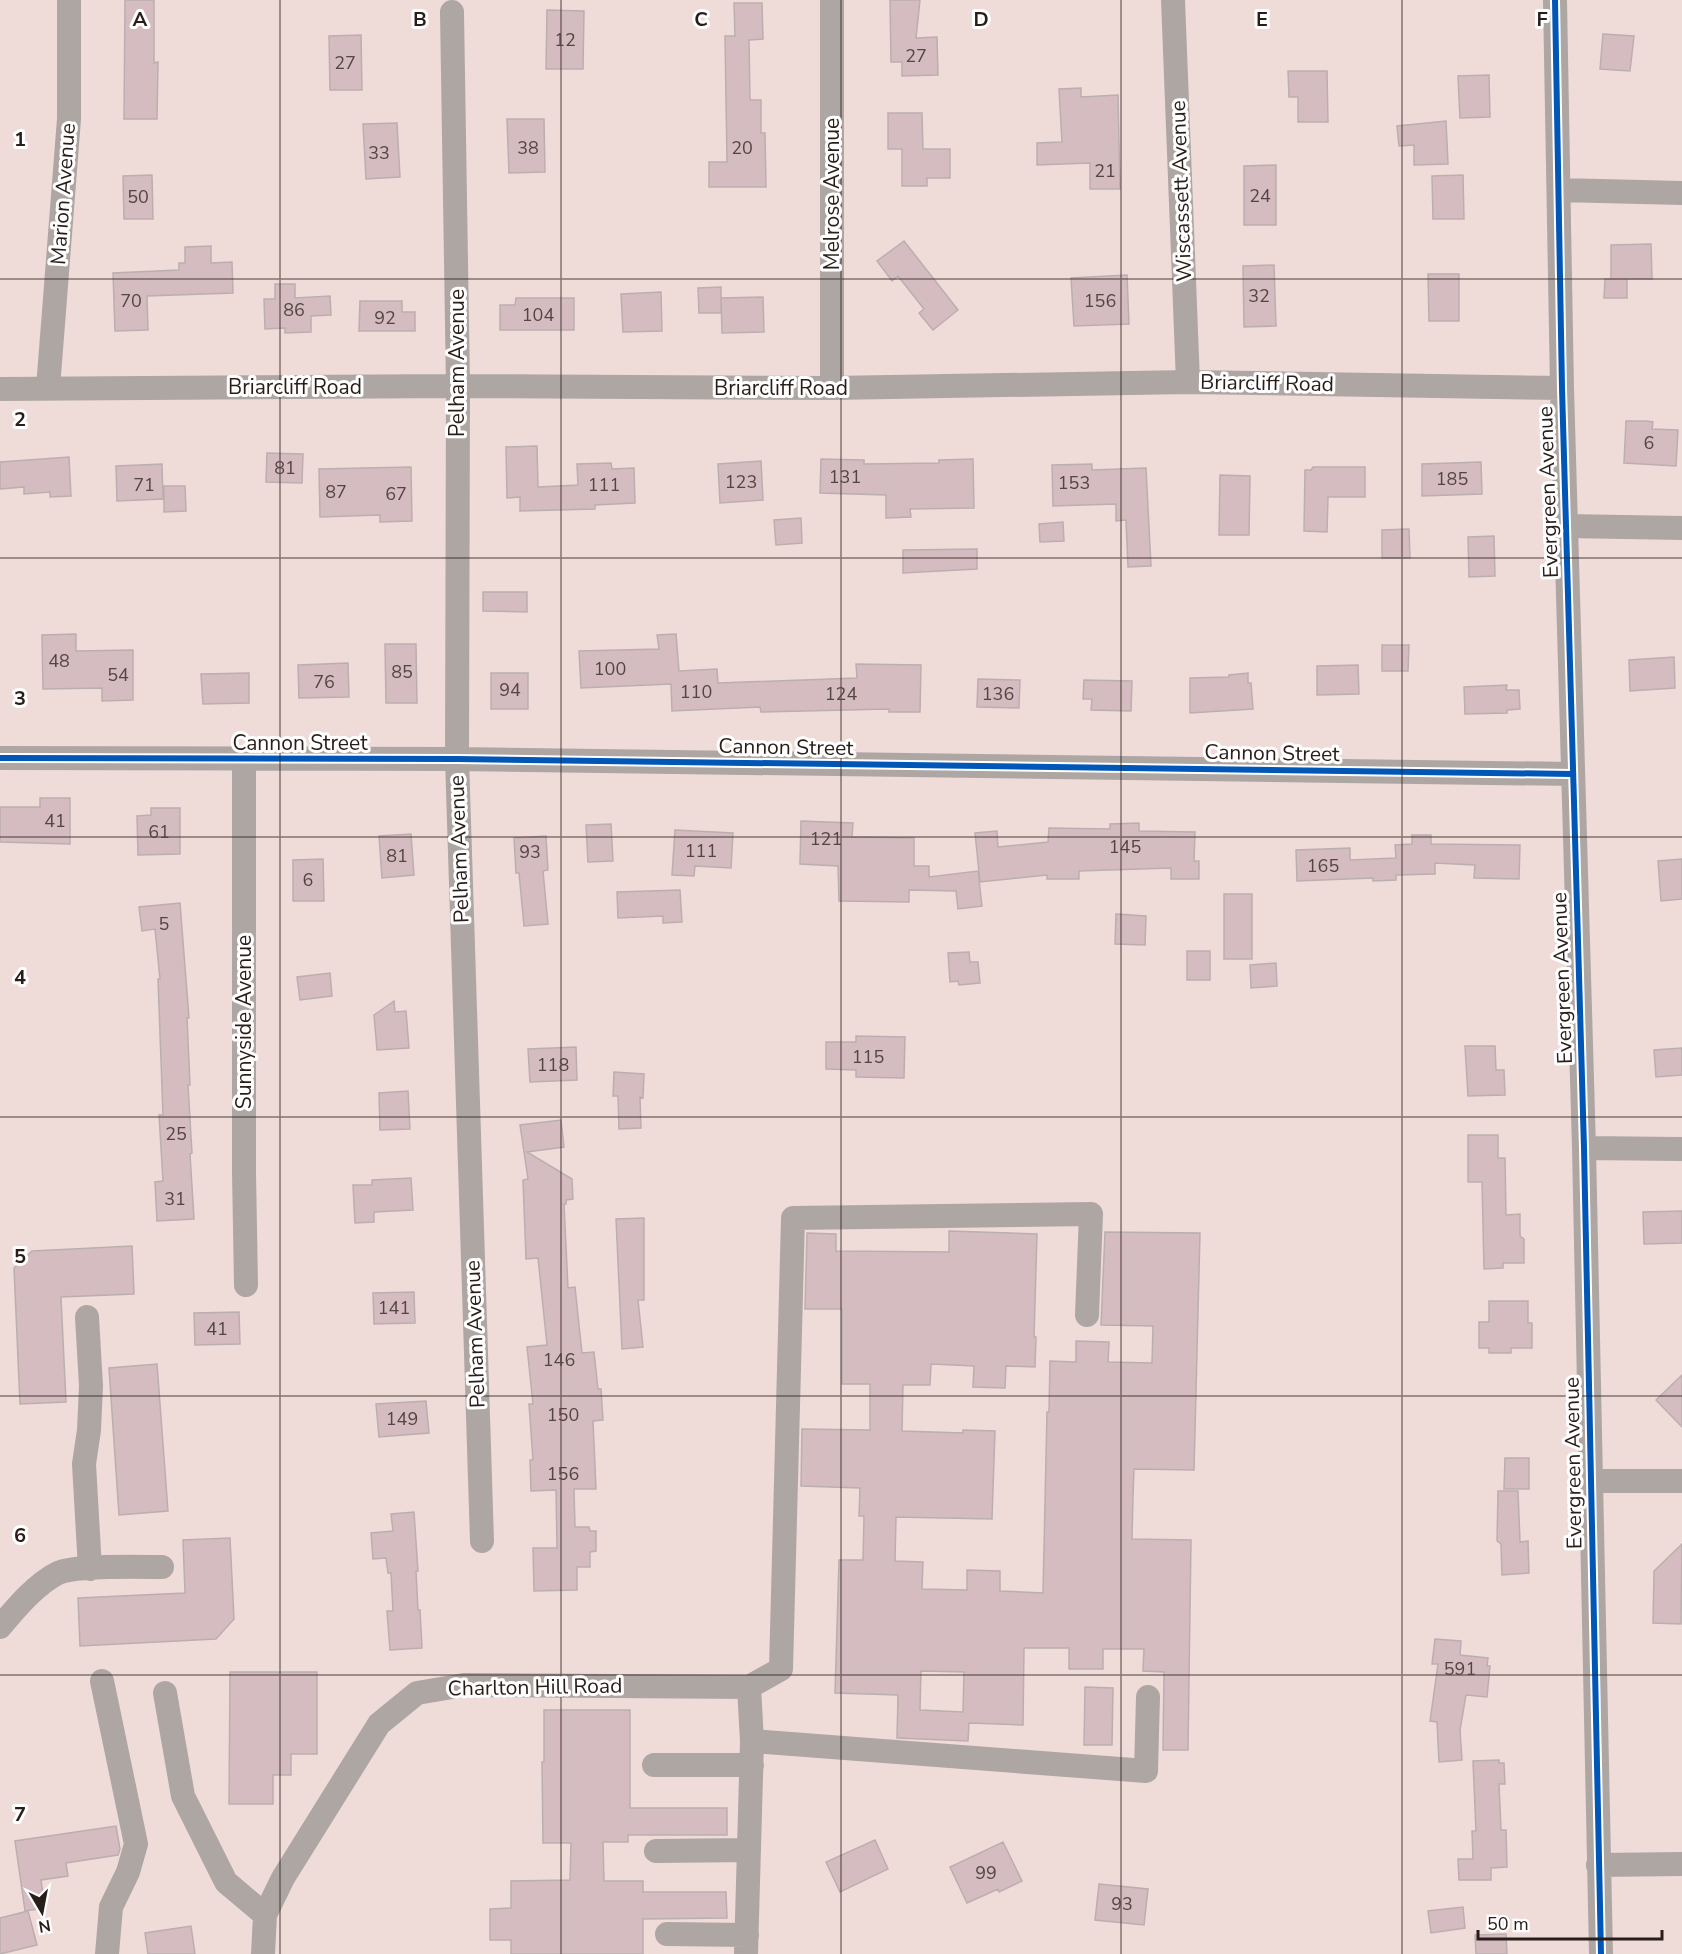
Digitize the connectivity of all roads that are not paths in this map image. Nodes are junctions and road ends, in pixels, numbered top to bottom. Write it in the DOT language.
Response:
graph roads {
  1 [pos="69,0"];
  2 [pos="832,0"];
  3 [pos="1173,0"];
  4 [pos="1555,0"];
  5 [pos="452,12"];
  6 [pos="1558,190"];
  7 [pos="1682,193"];
  8 [pos="1188,382"];
  9 [pos="458,386"];
  10 [pos="48,388"];
  11 [pos="832,388"];
  12 [pos="1562,388"];
  13 [pos="0,389"];
  14 [pos="1566,526"];
  15 [pos="1682,528"];
  16 [pos="0,758"];
  17 [pos="244,759"];
  18 [pos="457,759"];
  19 [pos="1572,774"];
  20 [pos="1584,1148"];
  21 [pos="1682,1149"];
  22 [pos="246,1285"];
  23 [pos="1087,1315"];
  24 [pos="87,1317"];
  25 [pos="1590,1481"];
  26 [pos="1682,1481"];
  27 [pos="482,1541"];
  28 [pos="162,1567"];
  29 [pos="90,1569"];
  30 [pos="0,1627"];
  31 [pos="102,1681"];
  32 [pos="749,1687"];
  33 [pos="165,1693"];
  34 [pos="1148,1697"];
  35 [pos="752,1753"];
  36 [pos="654,1765"];
  37 [pos="749,1850"];
  38 [pos="656,1851"];
  39 [pos="1682,1864"];
  40 [pos="1598,1865"];
  41 [pos="265,1915"];
  42 [pos="667,1935"];
  43 [pos="746,1944"];
  44 [pos="107,1954"];
  45 [pos="263,1954"];
  46 [pos="1601,1954"];
  1 -- 10 [label="street, Marion Avenue"];
  2 -- 11 [label="street, Melrose Avenue"];
  3 -- 8 [label="street, Wiscassett Avenue"];
  4 -- 6 [label="street, Evergreen Avenue"];
  5 -- 9 [label="street, Pelham Avenue"];
  6 -- 7 [label="street"];
  6 -- 12 [label="street, Evergreen Avenue"];
  8 -- 11 [label="street, Briarcliff Road"];
  8 -- 12 [label="street, Briarcliff Road"];
  9 -- 10 [label="street, Briarcliff Road"];
  9 -- 11 [label="street, Briarcliff Road"];
  9 -- 18 [label="street, Pelham Avenue"];
  10 -- 13 [label="street, Briarcliff Road"];
  12 -- 14 [label="street, Evergreen Avenue"];
  14 -- 15 [label="street"];
  14 -- 19 [label="street, Evergreen Avenue"];
  16 -- 17 [label="street, Cannon Street"];
  17 -- 18 [label="street, Cannon Street"];
  17 -- 22 [label="street, Sunnyside Avenue"];
  18 -- 19 [label="street, Cannon Street"];
  18 -- 27 [label="street, Pelham Avenue"];
  19 -- 20 [label="street, Evergreen Avenue"];
  20 -- 21 [label="street"];
  20 -- 25 [label="street, Evergreen Avenue"];
  23 -- 32 [label="street"];
  24 -- 29 [label="street"];
  25 -- 26 [label="street"];
  25 -- 40 [label="street, Evergreen Avenue"];
  28 -- 29 [label="street"];
  29 -- 30 [label="street"];
  31 -- 44 [label="street"];
  32 -- 35 [label="street"];
  32 -- 41 [label="street, Charlton Hill Road"];
  33 -- 41 [label="street"];
  34 -- 35 [label="street"];
  35 -- 36 [label="street"];
  35 -- 37 [label="street"];
  37 -- 38 [label="street"];
  37 -- 43 [label="street"];
  39 -- 40 [label="street"];
  40 -- 46 [label="street, Evergreen Avenue"];
  41 -- 45 [label="street, Charlton Hill Road"];
  42 -- 43 [label="street"];
}
